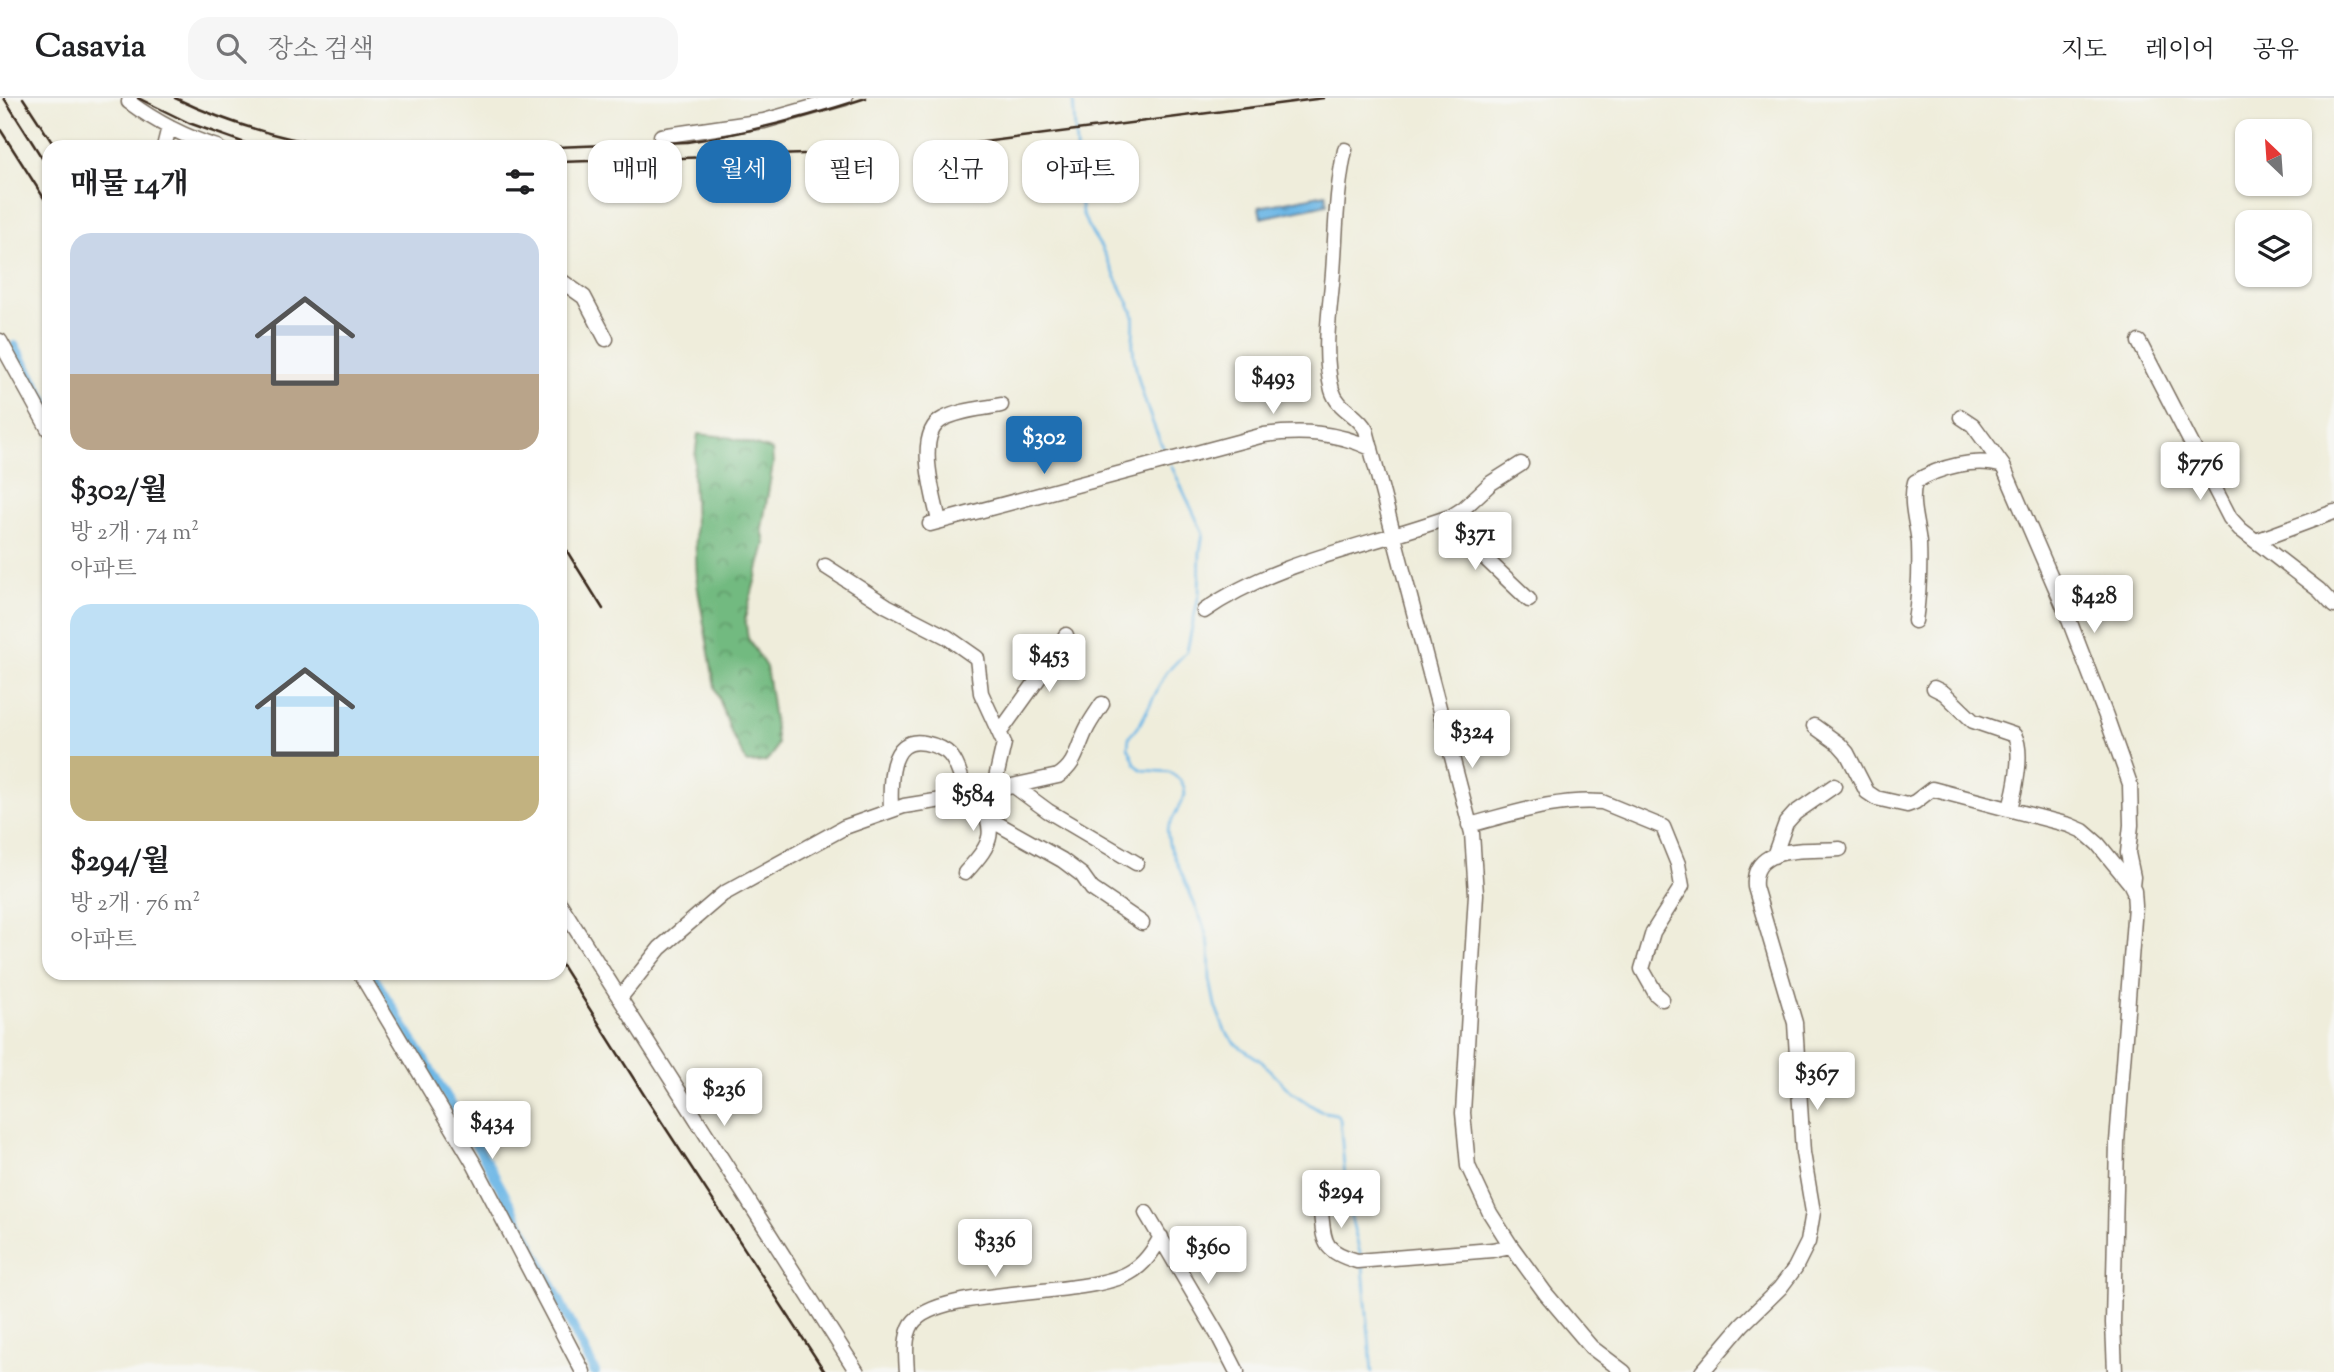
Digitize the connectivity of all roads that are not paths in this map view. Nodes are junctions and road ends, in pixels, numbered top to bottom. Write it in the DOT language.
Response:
graph roads {
  1 [pos="130,98"];
  2 [pos="845,98"];
  3 [pos="169,127"];
  4 [pos="661,136"];
  5 [pos="166,140"];
  6 [pos="196,140"];
  7 [pos="1345,150"];
  8 [pos="567,285"];
  9 [pos="606,339"];
  10 [pos="0,341"];
  11 [pos="2139,342"];
  12 [pos="1001,405"];
  13 [pos="1961,416"];
  14 [pos="42,417"];
  15 [pos="1371,448"];
  16 [pos="1521,464"];
  17 [pos="2003,466"];
  18 [pos="2334,512"];
  19 [pos="1444,519"];
  20 [pos="1393,534"];
  21 [pos="2256,541"];
  22 [pos="825,566"];
  23 [pos="1529,600"];
  24 [pos="2334,607"];
  25 [pos="1204,611"];
  26 [pos="1915,621"];
  27 [pos="1066,635"];
  28 [pos="1934,688"];
  29 [pos="1102,704"];
  30 [pos="1814,726"];
  31 [pos="1000,732"];
  32 [pos="1014,786"];
  33 [pos="1833,786"];
  34 [pos="993,790"];
  35 [pos="972,795"];
  36 [pos="2010,808"];
  37 [pos="891,810"];
  38 [pos="989,819"];
  39 [pos="1469,825"];
  40 [pos="1840,849"];
  41 [pos="1774,856"];
  42 [pos="1136,863"];
  43 [pos="965,873"];
  44 [pos="2132,888"];
  45 [pos="567,915"];
  46 [pos="1142,923"];
  47 [pos="364,980"];
  48 [pos="620,998"];
  49 [pos="1662,999"];
  50 [pos="1320,1205"];
  51 [pos="1146,1213"];
  52 [pos="1161,1237"];
  53 [pos="1511,1246"];
  54 [pos="583,1372"];
  55 [pos="857,1372"];
  56 [pos="907,1372"];
  57 [pos="1237,1372"];
  58 [pos="1624,1372"];
  59 [pos="1702,1372"];
  60 [pos="2115,1372"];
  1 -- 3 [label="street"];
  2 -- 4 [label="street"];
  3 -- 5 [label="street"];
  3 -- 6 [label="street"];
  7 -- 15 [label="street"];
  8 -- 9 [label="street"];
  10 -- 14 [label="street"];
  11 -- 21 [label="street"];
  12 -- 15 [label="street"];
  13 -- 17 [label="street"];
  15 -- 20 [label="street"];
  16 -- 19 [label="street"];
  17 -- 26 [label="street"];
  17 -- 44 [label="street"];
  18 -- 21 [label="street"];
  19 -- 20 [label="street"];
  19 -- 23 [label="street"];
  20 -- 25 [label="street"];
  20 -- 39 [label="street"];
  21 -- 24 [label="street"];
  22 -- 31 [label="street"];
  27 -- 31 [label="street"];
  28 -- 36 [label="street"];
  29 -- 32 [label="street"];
  30 -- 36 [label="street"];
  31 -- 34 [label="street"];
  32 -- 34 [label="street"];
  32 -- 42 [label="street"];
  33 -- 41 [label="street"];
  34 -- 35 [label="street"];
  35 -- 37 [label="street"];
  35 -- 37 [label="street"];
  35 -- 38 [label="street"];
  36 -- 44 [label="street"];
  37 -- 48 [label="street"];
  38 -- 43 [label="street"];
  38 -- 46 [label="street"];
  39 -- 49 [label="street"];
  39 -- 53 [label="street"];
  40 -- 41 [label="street"];
  41 -- 59 [label="street"];
  44 -- 60 [label="street"];
  45 -- 48 [label="street"];
  47 -- 54 [label="street"];
  48 -- 55 [label="street"];
  50 -- 53 [label="street"];
  51 -- 52 [label="street"];
  52 -- 56 [label="street"];
  52 -- 57 [label="street"];
  53 -- 58 [label="street"];
}
